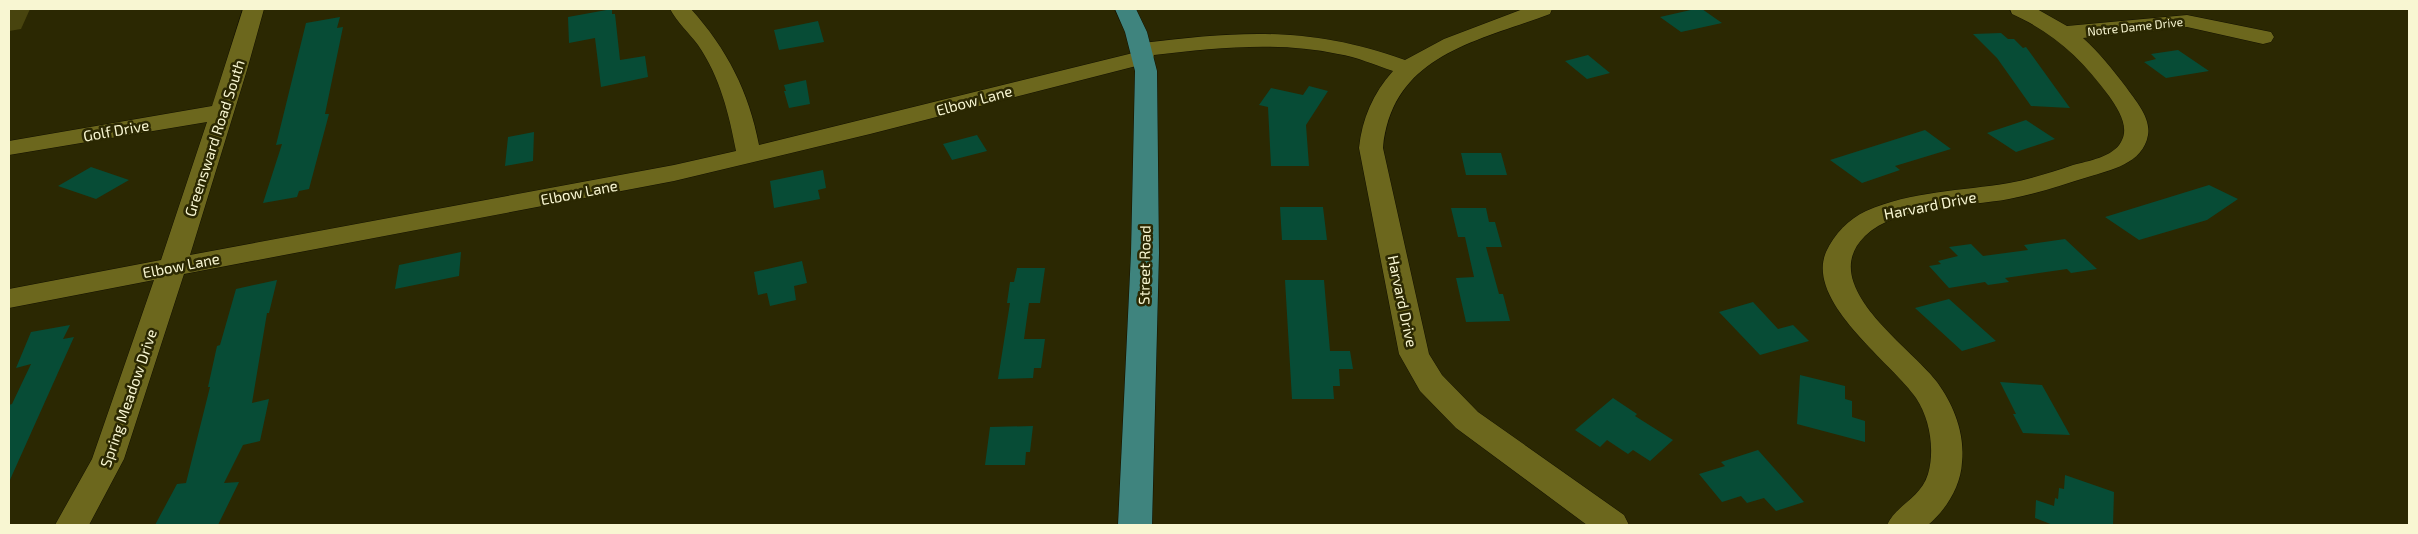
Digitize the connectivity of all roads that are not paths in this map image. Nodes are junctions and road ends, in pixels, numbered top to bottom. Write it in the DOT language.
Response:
graph roads {
  1 [pos="253,9"];
  2 [pos="680,9"];
  3 [pos="1125,9"];
  4 [pos="1542,9"];
  5 [pos="2020,9"];
  6 [pos="2065,33"];
  7 [pos="2263,37"];
  8 [pos="1144,57"];
  9 [pos="1402,76"];
  10 [pos="222,112"];
  11 [pos="9,148"];
  12 [pos="749,156"];
  13 [pos="173,266"];
  14 [pos="9,298"];
  15 [pos="72,525"];
  16 [pos="1135,525"];
  17 [pos="1612,525"];
  18 [pos="1904,525"];
  1 -- 10 [label="street, Greensward Road South"];
  2 -- 12 [label="street"];
  3 -- 8 [label="main road, Street Road"];
  4 -- 9 [label="street, Harvard Drive"];
  5 -- 6 [label="street, Harvard Drive"];
  6 -- 7 [label="street, Notre Dame Drive"];
  6 -- 18 [label="street, Harvard Drive"];
  8 -- 9 [label="street"];
  8 -- 12 [label="street, Elbow Lane"];
  8 -- 16 [label="main road, Street Road"];
  9 -- 17 [label="street, Harvard Drive"];
  10 -- 11 [label="street, Golf Drive"];
  10 -- 13 [label="street, Greensward Road South"];
  12 -- 13 [label="street, Elbow Lane"];
  13 -- 14 [label="street, Elbow Lane"];
  13 -- 15 [label="street, Spring Meadow Drive"];
}
